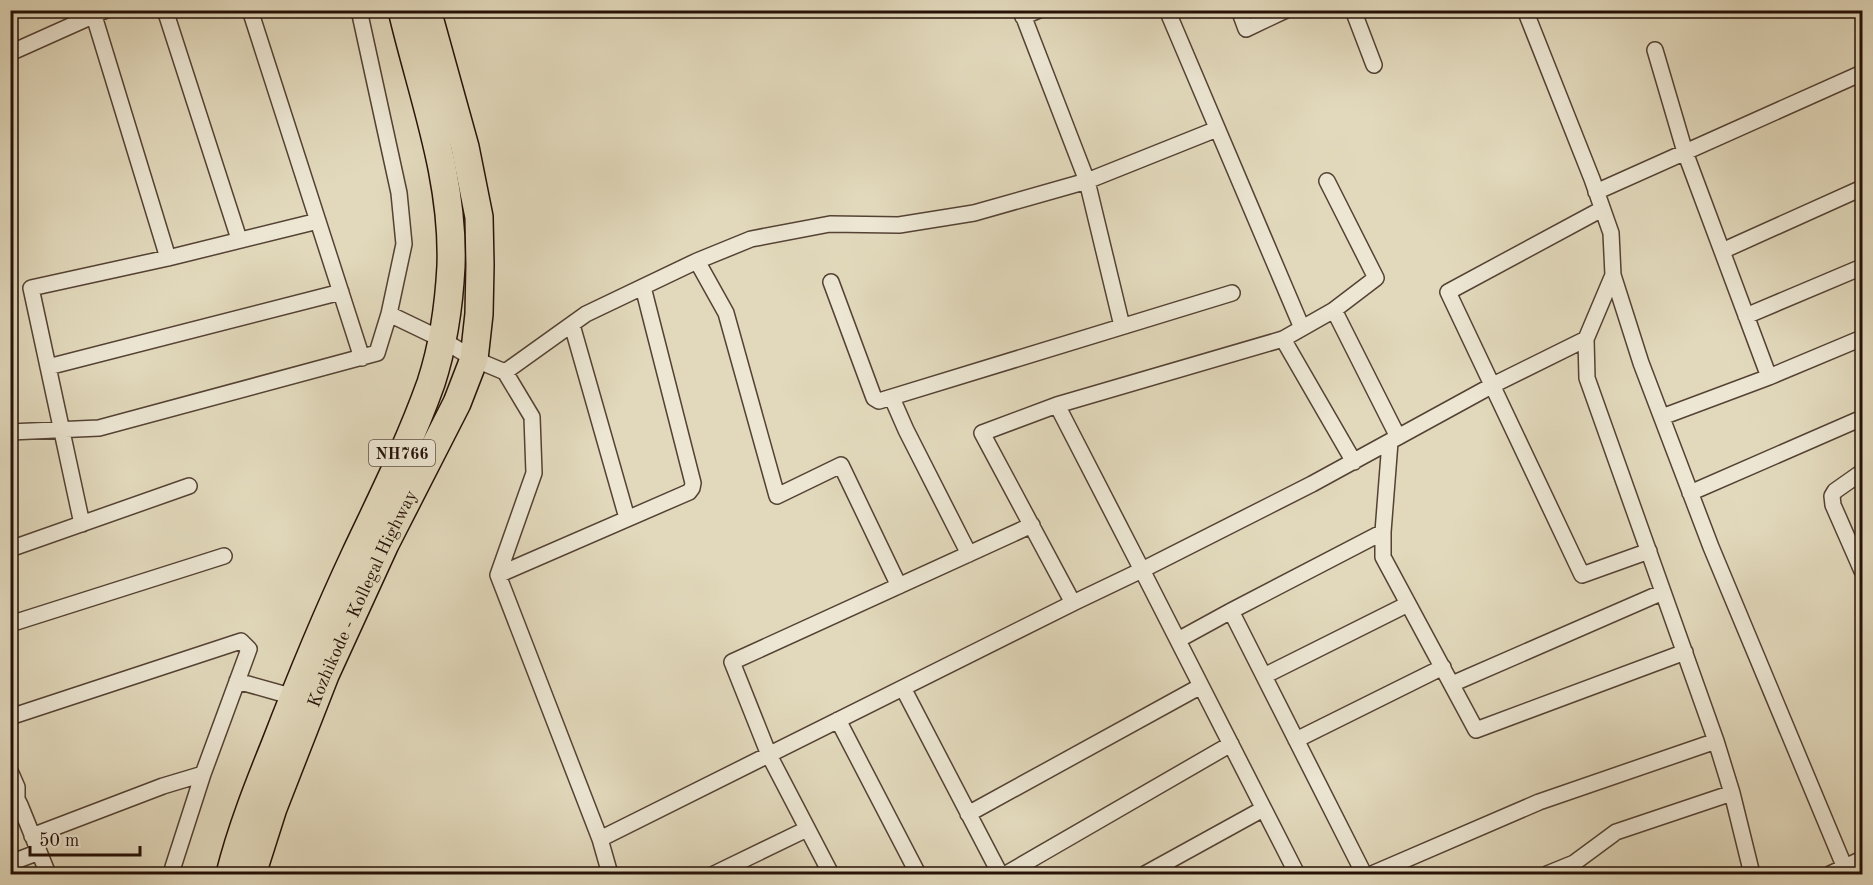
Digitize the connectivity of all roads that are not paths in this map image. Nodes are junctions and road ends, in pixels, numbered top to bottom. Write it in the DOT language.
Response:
graph roads {
  1 [pos="165,10"];
  2 [pos="250,10"];
  3 [pos="359,10"];
  4 [pos="402,10"];
  5 [pos="427,10"];
  6 [pos="1039,10"];
  7 [pos="1167,10"];
  8 [pos="1239,10"];
  9 [pos="1286,10"];
  10 [pos="1353,10"];
  11 [pos="1525,10"];
  12 [pos="100,13"];
  13 [pos="1022,14"];
  14 [pos="1654,50"];
  15 [pos="10,53"];
  16 [pos="1374,65"];
  17 [pos="1863,73"];
  18 [pos="1217,129"];
  19 [pos="1685,152"];
  20 [pos="1088,181"];
  21 [pos="1327,181"];
  22 [pos="1863,188"];
  23 [pos="1596,192"];
  24 [pos="1602,208"];
  25 [pos="318,220"];
  26 [pos="239,239"];
  27 [pos="1722,251"];
  28 [pos="168,258"];
  29 [pos="697,261"];
  30 [pos="1863,267"];
  31 [pos="1612,275"];
  32 [pos="831,282"];
  33 [pos="643,287"];
  34 [pos="341,292"];
  35 [pos="1232,293"];
  36 [pos="1334,310"];
  37 [pos="389,314"];
  38 [pos="1746,316"];
  39 [pos="572,325"];
  40 [pos="1122,326"];
  41 [pos="1302,328"];
  42 [pos="1863,338"];
  43 [pos="441,339"];
  44 [pos="1283,339"];
  45 [pos="1586,339"];
  46 [pos="362,358"];
  47 [pos="474,359"];
  48 [pos="48,367"];
  49 [pos="505,372"];
  50 [pos="1769,378"];
  51 [pos="1492,385"];
  52 [pos="892,398"];
  53 [pos="1057,405"];
  54 [pos="1662,417"];
  55 [pos="1863,418"];
  56 [pos="62,429"];
  57 [pos="10,432"];
  58 [pos="1394,439"];
  59 [pos="1353,462"];
  60 [pos="1863,472"];
  61 [pos="189,486"];
  62 [pos="1690,493"];
  63 [pos="627,518"];
  64 [pos="82,524"];
  65 [pos="1032,525"];
  66 [pos="1383,532"];
  67 [pos="10,549"];
  68 [pos="1649,551"];
  69 [pos="969,554"];
  70 [pos="224,556"];
  71 [pos="1862,566"];
  72 [pos="1142,570"];
  73 [pos="498,575"];
  74 [pos="899,586"];
  75 [pos="1663,592"];
  76 [pos="1073,603"];
  77 [pos="1408,604"];
  78 [pos="1231,611"];
  79 [pos="10,624"];
  80 [pos="1178,640"];
  81 [pos="1685,652"];
  82 [pos="1443,667"];
  83 [pos="1264,676"];
  84 [pos="237,681"];
  85 [pos="1452,684"];
  86 [pos="1201,686"];
  87 [pos="903,688"];
  88 [pos="294,697"];
  89 [pos="10,717"];
  90 [pos="838,720"];
  91 [pos="1296,740"];
  92 [pos="1716,741"];
  93 [pos="1231,744"];
  94 [pos="769,755"];
  95 [pos="10,771"];
  96 [pos="203,774"];
  97 [pos="1732,793"];
  98 [pos="14,799"];
  99 [pos="1263,809"];
  100 [pos="968,814"];
  101 [pos="807,829"];
  102 [pos="32,836"];
  103 [pos="600,839"];
  104 [pos="39,852"];
  105 [pos="10,863"];
  106 [pos="1857,865"];
  107 [pos="173,867"];
  108 [pos="48,874"];
  109 [pos="230,874"];
  110 [pos="252,874"];
  111 [pos="610,874"];
  112 [pos="714,874"];
  113 [pos="831,874"];
  114 [pos="918,874"];
  115 [pos="1000,874"];
  116 [pos="1006,874"];
  117 [pos="1145,874"];
  118 [pos="1297,874"];
  119 [pos="1364,874"];
  120 [pos="1372,874"];
  121 [pos="1547,874"];
  122 [pos="1752,874"];
  123 [pos="1830,874"];
  1 -- 26 [label="street"];
  2 -- 25 [label="street"];
  3 -- 37 [label="street"];
  4 -- 43 [label="highway, Kozhikode - Kollegal Highway / NH766"];
  5 -- 47 [label="highway, Kozhikode - Kollegal Highway"];
  6 -- 13 [label="street"];
  7 -- 18 [label="street"];
  8 -- 9 [label="street"];
  10 -- 16 [label="street"];
  11 -- 23 [label="street"];
  12 -- 15 [label="street"];
  12 -- 28 [label="street"];
  13 -- 20 [label="street"];
  14 -- 19 [label="street"];
  17 -- 19 [label="street"];
  18 -- 20 [label="street"];
  18 -- 41 [label="street"];
  19 -- 23 [label="street"];
  19 -- 27 [label="street"];
  20 -- 29 [label="street"];
  20 -- 40 [label="street"];
  21 -- 36 [label="street"];
  22 -- 27 [label="street"];
  23 -- 24 [label="street"];
  24 -- 31 [label="street"];
  24 -- 51 [label="street"];
  25 -- 26 [label="street"];
  25 -- 34 [label="street"];
  26 -- 28 [label="street"];
  27 -- 38 [label="street"];
  28 -- 48 [label="street"];
  29 -- 33 [label="street"];
  29 -- 74 [label="street"];
  30 -- 38 [label="street"];
  31 -- 45 [label="street"];
  31 -- 54 [label="street"];
  32 -- 52 [label="street"];
  33 -- 39 [label="street"];
  33 -- 63 [label="street"];
  34 -- 46 [label="street"];
  34 -- 48 [label="street"];
  35 -- 40 [label="street"];
  36 -- 41 [label="street"];
  36 -- 58 [label="street"];
  37 -- 43 [label="street"];
  37 -- 46 [label="street"];
  38 -- 50 [label="street"];
  39 -- 49 [label="street"];
  39 -- 63 [label="street"];
  40 -- 52 [label="street"];
  41 -- 44 [label="street"];
  42 -- 50 [label="street"];
  43 -- 47 [label="street"];
  43 -- 88 [label="highway, Kozhikode - Kollegal Highway / NH766"];
  44 -- 53 [label="street"];
  44 -- 59 [label="street"];
  45 -- 51 [label="street"];
  45 -- 68 [label="street"];
  46 -- 56 [label="street"];
  47 -- 49 [label="street"];
  47 -- 110 [label="highway, Kozhikode - Kollegal Highway"];
  48 -- 56 [label="street"];
  49 -- 73 [label="street"];
  50 -- 54 [label="street"];
  51 -- 58 [label="street"];
  51 -- 68 [label="street"];
  52 -- 69 [label="street"];
  53 -- 65 [label="street"];
  53 -- 72 [label="street"];
  54 -- 62 [label="street"];
  55 -- 62 [label="street"];
  56 -- 57 [label="street"];
  56 -- 64 [label="street"];
  58 -- 59 [label="street"];
  58 -- 66 [label="street"];
  59 -- 72 [label="street"];
  60 -- 71 [label="street"];
  61 -- 64 [label="street"];
  62 -- 106 [label="street"];
  63 -- 73 [label="street"];
  64 -- 67 [label="street"];
  65 -- 69 [label="street"];
  65 -- 76 [label="street"];
  66 -- 77 [label="street"];
  66 -- 78 [label="street"];
  68 -- 75 [label="street"];
  69 -- 74 [label="street"];
  70 -- 79 [label="street"];
  72 -- 76 [label="street"];
  72 -- 80 [label="street"];
  73 -- 103 [label="street"];
  74 -- 94 [label="street"];
  75 -- 81 [label="street"];
  75 -- 85 [label="street"];
  76 -- 87 [label="street"];
  77 -- 82 [label="street"];
  77 -- 83 [label="street"];
  78 -- 80 [label="street"];
  78 -- 83 [label="street"];
  80 -- 86 [label="street"];
  81 -- 85 [label="street"];
  81 -- 92 [label="street"];
  82 -- 85 [label="street"];
  82 -- 91 [label="street"];
  83 -- 91 [label="street"];
  84 -- 88 [label="street"];
  84 -- 89 [label="street"];
  84 -- 96 [label="street"];
  86 -- 93 [label="street"];
  86 -- 100 [label="street"];
  87 -- 90 [label="street"];
  87 -- 100 [label="street"];
  88 -- 109 [label="highway, Kozhikode - Kollegal Highway / NH766"];
  90 -- 94 [label="street"];
  90 -- 114 [label="street"];
  91 -- 119 [label="street"];
  92 -- 97 [label="street"];
  92 -- 120 [label="street"];
  93 -- 99 [label="street"];
  93 -- 116 [label="street"];
  94 -- 101 [label="street"];
  94 -- 103 [label="street"];
  95 -- 98 [label="street"];
  96 -- 102 [label="street"];
  96 -- 107 [label="street"];
  97 -- 121 [label="street"];
  97 -- 122 [label="street"];
  98 -- 102 [label="street"];
  99 -- 117 [label="street"];
  99 -- 118 [label="street"];
  100 -- 115 [label="street"];
  101 -- 112 [label="street"];
  101 -- 113 [label="street"];
  102 -- 104 [label="street"];
  103 -- 111 [label="street"];
  104 -- 105 [label="street"];
  104 -- 108 [label="street"];
  106 -- 123 [label="street"];
}
